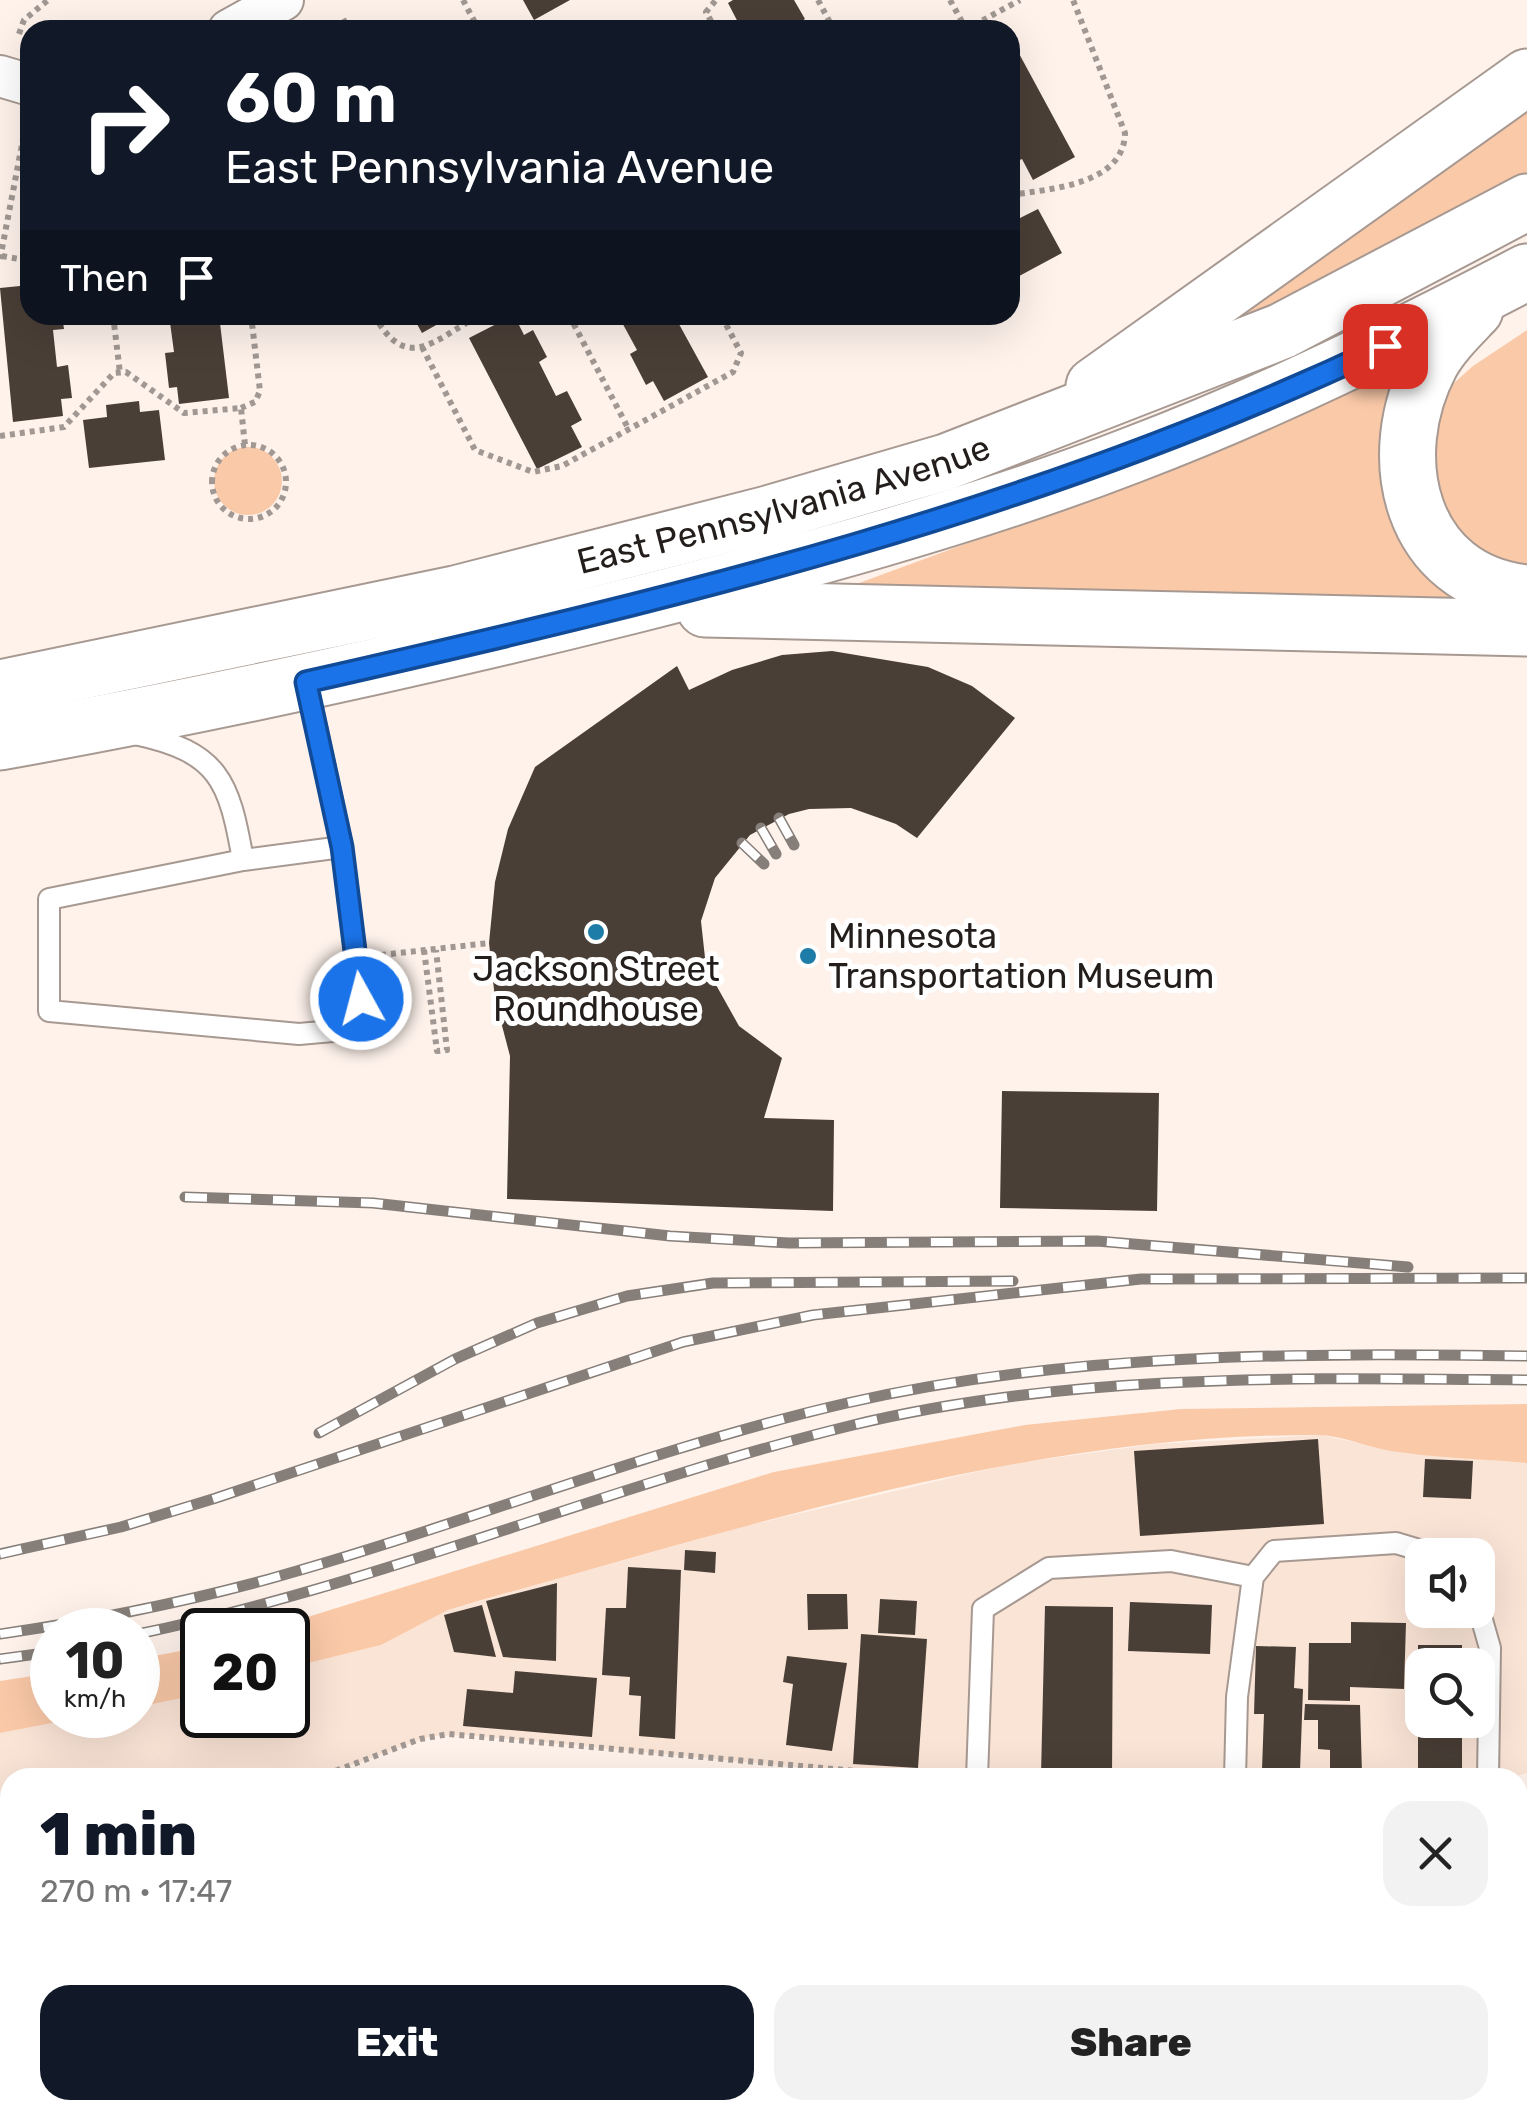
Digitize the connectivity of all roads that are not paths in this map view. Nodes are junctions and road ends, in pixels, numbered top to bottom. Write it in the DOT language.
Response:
graph roads {
  1 [pos="283,0"];
  2 [pos="247,20"];
  3 [pos="1527,77"];
  4 [pos="1527,202"];
  5 [pos="1526,272"];
  6 [pos="1026,433"];
  7 [pos="1527,593"];
  8 [pos="602,612"];
  9 [pos="1527,628"];
  10 [pos="304,655"];
  11 [pos="0,688"];
  12 [pos="94,725"];
  13 [pos="0,742"];
  14 [pos="342,847"];
  15 [pos="243,860"];
  16 [pos="1405,1545"];
  17 [pos="1253,1577"];
  18 [pos="1484,1628"];
  19 [pos="978,1768"];
  20 [pos="1235,1768"];
  21 [pos="1488,1768"];
  1 -- 2 [label="street"];
  3 -- 6 [label="main road"];
  4 -- 6 [label="main road, East Pennsylvania Avenue"];
  5 -- 7 [label="main road"];
  5 -- 8 [label="main road, East Pennsylvania Avenue"];
  6 -- 10 [label="main road, East Pennsylvania Avenue"];
  8 -- 9 [label="main road"];
  8 -- 10 [label="main road, East Pennsylvania Avenue"];
  10 -- 11 [label="main road, East Pennsylvania Avenue"];
  10 -- 12 [label="main road, East Pennsylvania Avenue"];
  10 -- 14 [label="lane"];
  12 -- 13 [label="main road, East Pennsylvania Avenue"];
  12 -- 15 [label="lane"];
  14 -- 15 [label="lane"];
  14 -- 15 [label="lane"];
  16 -- 17 [label="lane"];
  17 -- 19 [label="lane"];
  17 -- 20 [label="lane"];
  18 -- 21 [label="lane"];
}
